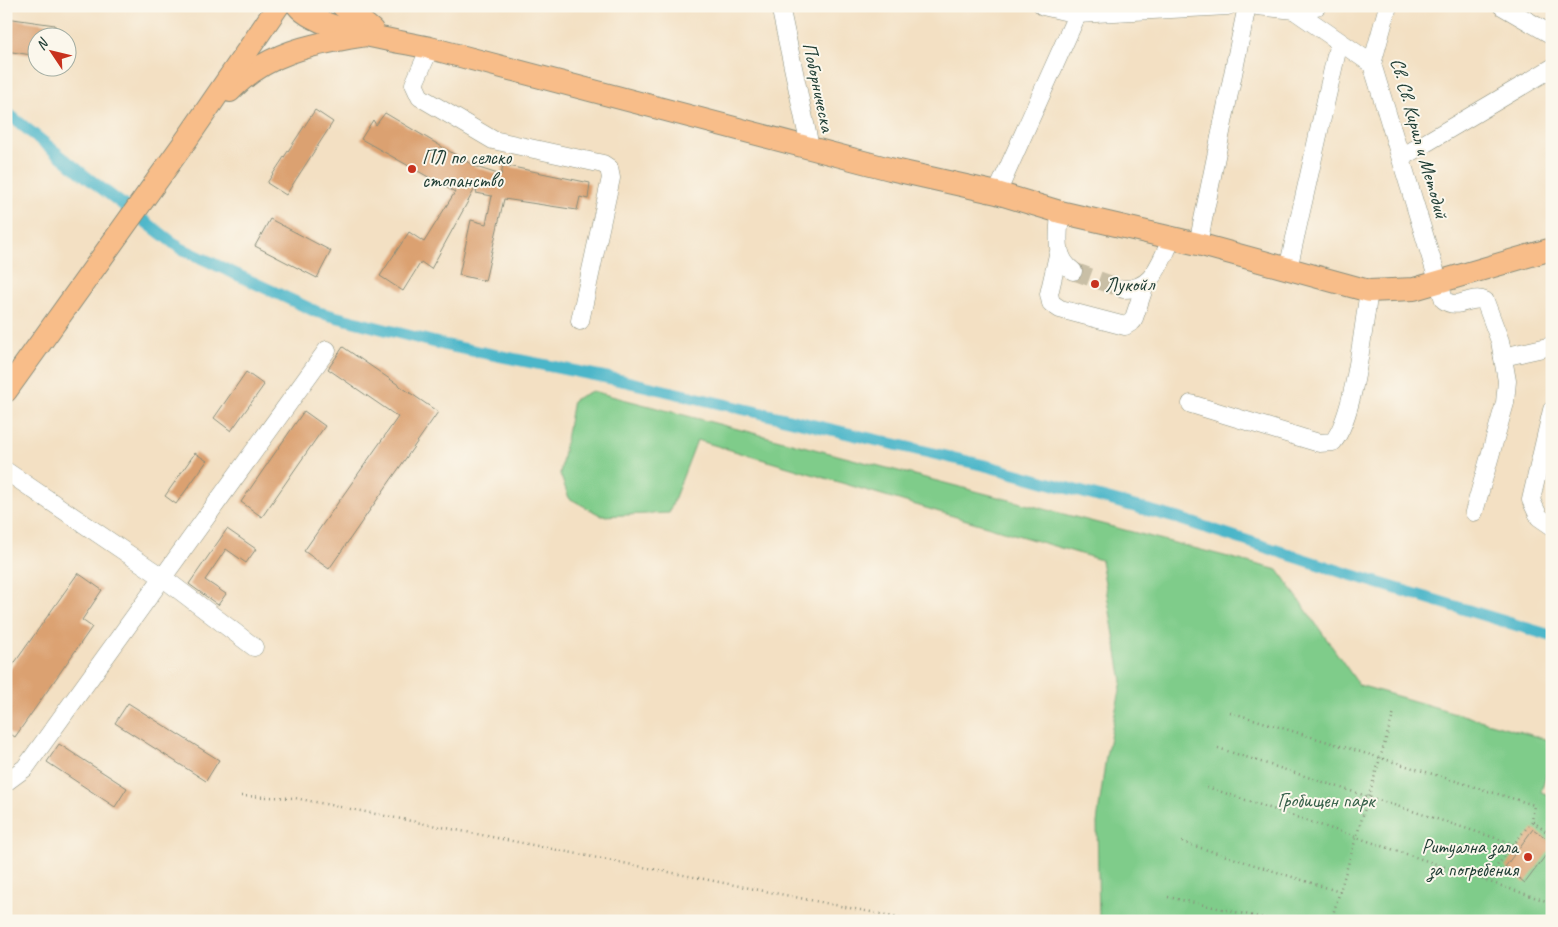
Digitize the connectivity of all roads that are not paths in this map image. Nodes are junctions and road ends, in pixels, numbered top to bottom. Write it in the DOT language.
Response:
graph roads {
  1 [pos="278,6"];
  2 [pos="298,6"];
  3 [pos="326,6"];
  4 [pos="343,6"];
  5 [pos="780,6"];
  6 [pos="1043,6"];
  7 [pos="1228,6"];
  8 [pos="1247,6"];
  9 [pos="1257,6"];
  10 [pos="1317,6"];
  11 [pos="1388,6"];
  12 [pos="1502,6"];
  13 [pos="1079,10"];
  14 [pos="1294,10"];
  15 [pos="371,32"];
  16 [pos="1552,35"];
  17 [pos="1339,42"];
  18 [pos="430,48"];
  19 [pos="1372,64"];
  20 [pos="1552,68"];
  21 [pos="189,136"];
  22 [pos="810,147"];
  23 [pos="1402,157"];
  24 [pos="997,193"];
  25 [pos="1060,212"];
  26 [pos="1172,239"];
  27 [pos="1198,244"];
  28 [pos="1552,249"];
  29 [pos="1058,255"];
  30 [pos="1288,269"];
  31 [pos="1072,272"];
  32 [pos="1440,281"];
  33 [pos="1145,285"];
  34 [pos="1123,289"];
  35 [pos="1369,291"];
  36 [pos="580,321"];
  37 [pos="1552,346"];
  38 [pos="328,350"];
  39 [pos="1503,356"];
  40 [pos="6,391"];
  41 [pos="1191,404"];
  42 [pos="1552,410"];
  43 [pos="6,471"];
  44 [pos="1474,512"];
  45 [pos="1552,526"];
  46 [pos="162,577"];
  47 [pos="254,647"];
  48 [pos="6,782"];
  1 -- 21 [label="main road"];
  2 -- 15 [label="main road"];
  3 -- 15 [label="main road"];
  4 -- 15 [label="main road"];
  5 -- 22 [label="street, Поборническа"];
  6 -- 13 [label="street"];
  7 -- 13 [label="street"];
  8 -- 27 [label="street"];
  9 -- 14 [label="street"];
  10 -- 14 [label="street"];
  11 -- 19 [label="street, Св. Св. Кирил и Методий"];
  12 -- 16 [label="street"];
  13 -- 24 [label="street"];
  14 -- 17 [label="street"];
  15 -- 18 [label="main road"];
  15 -- 21 [label="main road"];
  17 -- 19 [label="street"];
  17 -- 30 [label="street"];
  18 -- 22 [label="main road"];
  18 -- 36 [label="street"];
  19 -- 23 [label="street, Св. Св. Кирил и Методий"];
  20 -- 23 [label="street"];
  21 -- 40 [label="main road"];
  22 -- 24 [label="main road"];
  23 -- 32 [label="street, Св. Св. Кирил и Методий"];
  24 -- 25 [label="main road"];
  25 -- 26 [label="main road"];
  25 -- 29 [label="street"];
  26 -- 27 [label="main road"];
  26 -- 33 [label="street"];
  27 -- 30 [label="main road"];
  28 -- 32 [label="main road"];
  29 -- 31 [label="street"];
  29 -- 33 [label="street"];
  30 -- 35 [label="main road"];
  32 -- 35 [label="main road"];
  32 -- 39 [label="street, Св. Св. Кирил и Методий"];
  33 -- 34 [label="street"];
  35 -- 41 [label="street"];
  37 -- 39 [label="street"];
  38 -- 46 [label="street"];
  39 -- 44 [label="street"];
  42 -- 45 [label="street"];
  43 -- 46 [label="street"];
  46 -- 47 [label="street"];
  46 -- 48 [label="street"];
}
